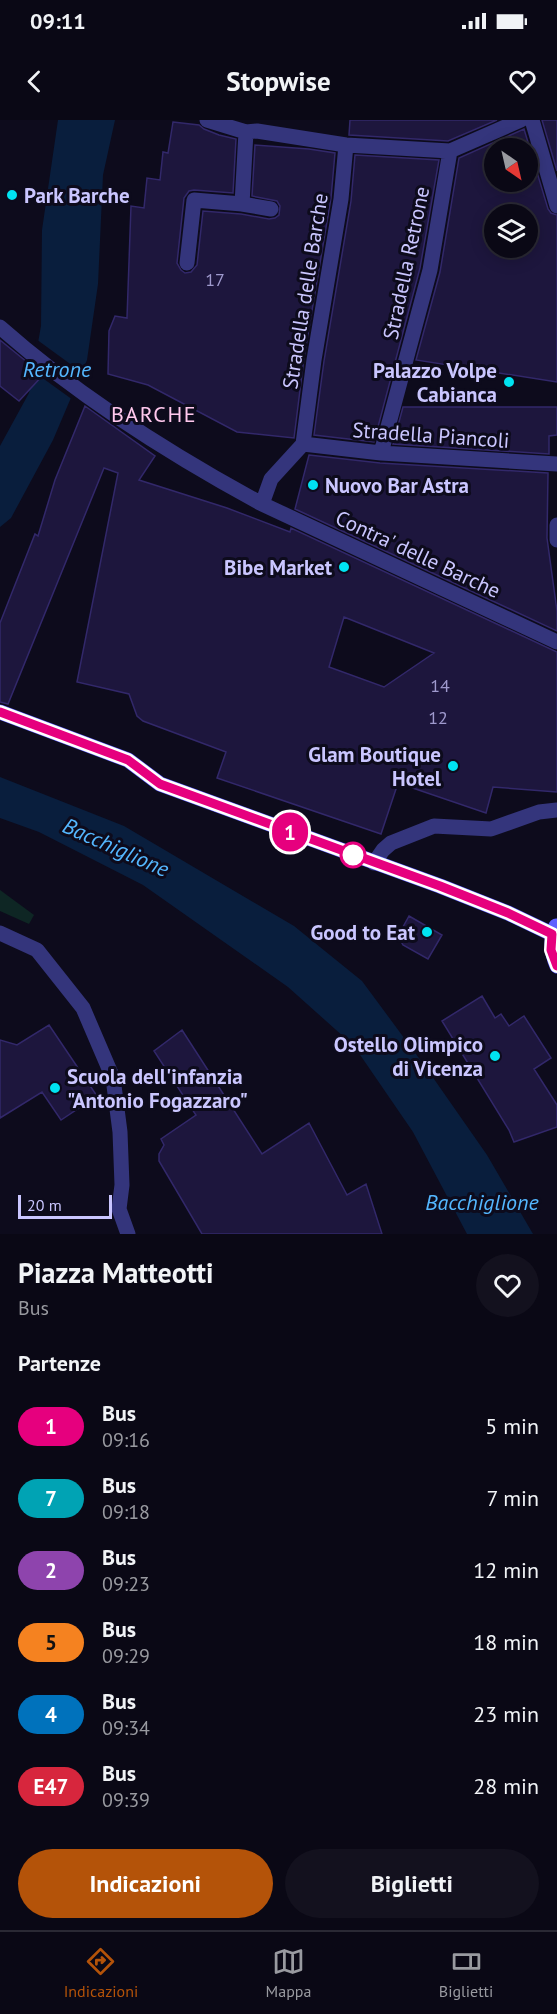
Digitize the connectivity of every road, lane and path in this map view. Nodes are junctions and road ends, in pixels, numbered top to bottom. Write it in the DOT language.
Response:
graph roads {
  1 [pos="207,120"];
  2 [pos="521,120"];
  3 [pos="532,120"];
  4 [pos="246,132"];
  5 [pos="346,145"];
  6 [pos="450,151"];
  7 [pos="242,204"];
  8 [pos="557,206"];
  9 [pos="271,208"];
  10 [pos="187,263"];
  11 [pos="0,327"];
  12 [pos="303,444"];
  13 [pos="381,453"];
  14 [pos="557,464"];
  15 [pos="262,504"];
  16 [pos="557,525"];
  17 [pos="557,540"];
  18 [pos="557,642"];
  19 [pos="0,712"];
  20 [pos="557,810"];
  21 [pos="374,863"];
  22 [pos="555,929"];
  23 [pos="0,933"];
  24 [pos="557,966"];
  25 [pos="128,1234"];
  1 -- 4 [label="street"];
  2 -- 6 [label="street"];
  3 -- 8 [label="street"];
  4 -- 5 [label="street"];
  4 -- 7 [label="street"];
  5 -- 6 [label="street"];
  5 -- 12 [label="street, Stradella delle Barche"];
  6 -- 13 [label="street, Stradella Retrone"];
  7 -- 9 [label="street"];
  7 -- 10 [label="street"];
  11 -- 15 [label="street, Contra' delle Barche"];
  12 -- 13 [label="street, Stradella Piancoli"];
  12 -- 15 [label="street"];
  13 -- 14 [label="street, Stradella Piancoli"];
  15 -- 18 [label="street, Contra' delle Barche"];
  16 -- 17 [label="street"];
  19 -- 21 [label="street"];
  20 -- 21 [label="street"];
  21 -- 22 [label="street"];
  22 -- 24 [label="street"];
  23 -- 25 [label="street"];
}
